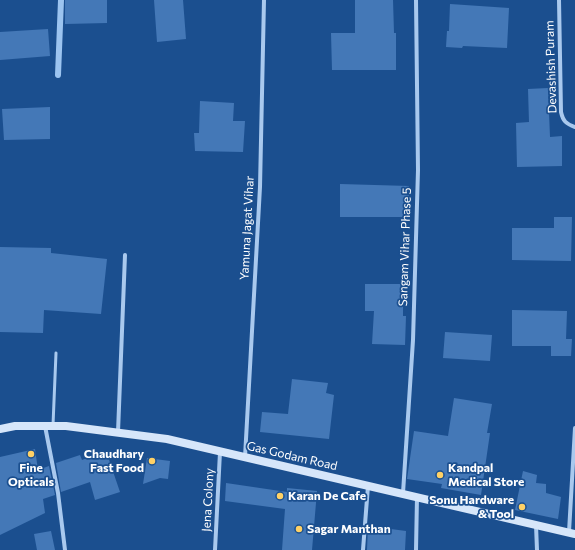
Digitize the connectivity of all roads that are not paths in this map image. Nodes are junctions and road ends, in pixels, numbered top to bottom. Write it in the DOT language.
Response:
graph roads {
  1 [pos="264,0"];
  2 [pos="416,0"];
  3 [pos="559,0"];
  4 [pos="575,127"];
  5 [pos="125,255"];
  6 [pos="56,353"];
  7 [pos="49,425"];
  8 [pos="575,428"];
  9 [pos="0,429"];
  10 [pos="118,432"];
  11 [pos="220,451"];
  12 [pos="245,457"];
  13 [pos="368,486"];
  14 [pos="403,494"];
  15 [pos="417,497"];
  16 [pos="536,525"];
  17 [pos="572,533"];
  18 [pos="65,550"];
  19 [pos="215,550"];
  20 [pos="363,550"];
  21 [pos="416,550"];
  22 [pos="537,550"];
  1 -- 12 [label="street, Yamuna Jagat Vihar"];
  2 -- 14 [label="street, Sangam Vihar Phase 5"];
  3 -- 4 [label="street, Devashish Puram"];
  5 -- 10 [label="street"];
  6 -- 7 [label="lane"];
  7 -- 9 [label="main road, Gas Godam Road"];
  7 -- 10 [label="main road, Gas Godam Road"];
  7 -- 18 [label="street"];
  8 -- 17 [label="street"];
  10 -- 11 [label="main road, Gas Godam Road"];
  11 -- 12 [label="main road, Gas Godam Road"];
  11 -- 19 [label="street, Jena Colony"];
  12 -- 13 [label="main road, Gas Godam Road"];
  13 -- 14 [label="main road, Gas Godam Road"];
  13 -- 20 [label="street"];
  14 -- 15 [label="main road, Gas Godam Road"];
  15 -- 16 [label="main road, Gas Godam Road"];
  15 -- 21 [label="street"];
  16 -- 17 [label="main road, Gas Godam Road"];
  16 -- 22 [label="street"];
}
